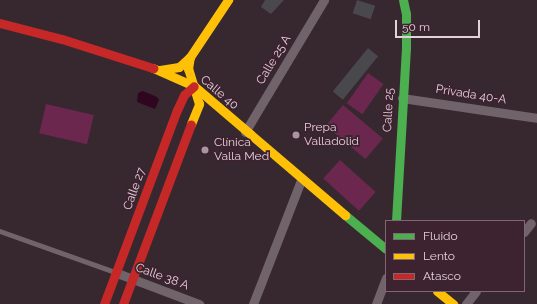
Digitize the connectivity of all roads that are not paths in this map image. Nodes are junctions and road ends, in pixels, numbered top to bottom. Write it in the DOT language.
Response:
graph roads {
  1 [pos="228,0"];
  2 [pos="324,0"];
  3 [pos="403,0"];
  4 [pos="0,23"];
  5 [pos="190,57"];
  6 [pos="159,70"];
  7 [pos="194,86"];
  8 [pos="402,98"];
  9 [pos="537,118"];
  10 [pos="245,132"];
  11 [pos="301,180"];
  12 [pos="396,220"];
  13 [pos="531,223"];
  14 [pos="525,231"];
  15 [pos="0,232"];
  16 [pos="385,248"];
  17 [pos="117,273"];
  18 [pos="132,279"];
  19 [pos="385,281"];
  20 [pos="438,292"];
  21 [pos="475,292"];
  22 [pos="104,304"];
  23 [pos="123,304"];
  24 [pos="199,304"];
  25 [pos="253,304"];
  26 [pos="376,304"];
  27 [pos="453,304"];
  28 [pos="466,304"];
  1 -- 5 [label="main road"];
  2 -- 10 [label="street, Calle 25 A"];
  3 -- 8 [label="main road, Calle 25"];
  4 -- 6 [label="main road, Calle 40"];
  5 -- 6 [label="main road"];
  5 -- 7 [label="main road"];
  6 -- 7 [label="main road, Calle 40"];
  7 -- 10 [label="main road, Calle 40"];
  7 -- 17 [label="main road, Calle 27"];
  7 -- 18 [label="main road"];
  8 -- 9 [label="street, Privada 40-A"];
  8 -- 12 [label="main road, Calle 25"];
  10 -- 11 [label="main road, Calle 40"];
  11 -- 16 [label="main road, Calle 40"];
  11 -- 25 [label="street"];
  13 -- 14 [label="street"];
  15 -- 17 [label="lane"];
  17 -- 18 [label="street, Calle 38 A"];
  17 -- 22 [label="main road, Calle 27"];
  18 -- 23 [label="main road"];
  18 -- 24 [label="street, Calle 38 A"];
  19 -- 26 [label="street"];
  20 -- 27 [label="main road"];
  21 -- 28 [label="street"];
}
